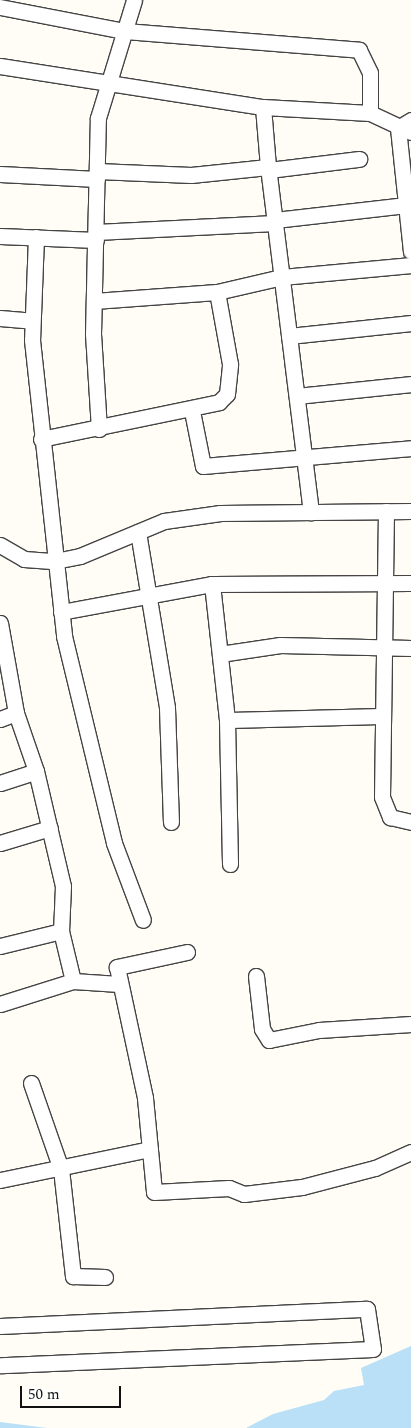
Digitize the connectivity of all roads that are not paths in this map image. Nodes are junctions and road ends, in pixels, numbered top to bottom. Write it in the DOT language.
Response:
graph roads {
  1 [pos="134,0"];
  2 [pos="0,7"];
  3 [pos="125,31"];
  4 [pos="0,66"];
  5 [pos="107,86"];
  6 [pos="263,107"];
  7 [pos="370,113"];
  8 [pos="407,127"];
  9 [pos="359,159"];
  10 [pos="268,168"];
  11 [pos="0,174"];
  12 [pos="97,175"];
  13 [pos="408,214"];
  14 [pos="275,221"];
  15 [pos="0,236"];
  16 [pos="96,236"];
  17 [pos="36,237"];
  18 [pos="411,251"];
  19 [pos="411,265"];
  20 [pos="282,277"];
  21 [pos="218,292"];
  22 [pos="94,301"];
  23 [pos="0,318"];
  24 [pos="32,321"];
  25 [pos="411,322"];
  26 [pos="289,336"];
  27 [pos="411,384"];
  28 [pos="297,396"];
  29 [pos="192,410"];
  30 [pos="99,429"];
  31 [pos="41,439"];
  32 [pos="411,448"];
  33 [pos="304,457"];
  34 [pos="411,510"];
  35 [pos="386,511"];
  36 [pos="311,512"];
  37 [pos="138,532"];
  38 [pos="0,545"];
  39 [pos="55,561"];
  40 [pos="383,582"];
  41 [pos="411,583"];
  42 [pos="212,584"];
  43 [pos="149,592"];
  44 [pos="61,612"];
  45 [pos="0,623"];
  46 [pos="386,647"];
  47 [pos="411,648"];
  48 [pos="220,654"];
  49 [pos="4,664"];
  50 [pos="16,713"];
  51 [pos="383,716"];
  52 [pos="0,719"];
  53 [pos="227,720"];
  54 [pos="36,771"];
  55 [pos="0,783"];
  56 [pos="171,822"];
  57 [pos="411,822"];
  58 [pos="50,828"];
  59 [pos="0,843"];
  60 [pos="230,864"];
  61 [pos="143,920"];
  62 [pos="61,931"];
  63 [pos="0,946"];
  64 [pos="187,952"];
  65 [pos="256,976"];
  66 [pos="73,981"];
  67 [pos="119,984"];
  68 [pos="0,1004"];
  69 [pos="411,1024"];
  70 [pos="31,1083"];
  71 [pos="150,1149"];
  72 [pos="411,1152"];
  73 [pos="61,1168"];
  74 [pos="0,1180"];
  75 [pos="105,1277"];
  76 [pos="0,1326"];
  77 [pos="0,1365"];
  1 -- 3 [label="street"];
  2 -- 3 [label="street"];
  3 -- 5 [label="street"];
  3 -- 7 [label="street"];
  4 -- 5 [label="street"];
  5 -- 6 [label="street"];
  5 -- 12 [label="street"];
  6 -- 7 [label="street"];
  6 -- 10 [label="street"];
  7 -- 8 [label="street"];
  8 -- 13 [label="street"];
  9 -- 10 [label="street"];
  10 -- 12 [label="street"];
  10 -- 14 [label="street"];
  11 -- 12 [label="street"];
  12 -- 16 [label="street"];
  13 -- 14 [label="street"];
  13 -- 18 [label="street"];
  14 -- 16 [label="street"];
  14 -- 20 [label="street"];
  15 -- 17 [label="street"];
  16 -- 17 [label="street"];
  16 -- 22 [label="street"];
  17 -- 24 [label="street"];
  19 -- 20 [label="street"];
  20 -- 21 [label="street"];
  20 -- 26 [label="street"];
  21 -- 22 [label="street"];
  21 -- 29 [label="street"];
  22 -- 30 [label="street"];
  23 -- 24 [label="street"];
  24 -- 31 [label="street"];
  25 -- 26 [label="street"];
  26 -- 28 [label="street"];
  27 -- 28 [label="street"];
  28 -- 33 [label="street"];
  29 -- 30 [label="street"];
  29 -- 33 [label="street"];
  30 -- 31 [label="street"];
  31 -- 39 [label="street"];
  32 -- 33 [label="street"];
  33 -- 36 [label="street"];
  34 -- 35 [label="street"];
  35 -- 36 [label="street"];
  35 -- 40 [label="street"];
  36 -- 37 [label="street"];
  37 -- 39 [label="street"];
  37 -- 43 [label="street"];
  38 -- 39 [label="street"];
  39 -- 44 [label="street"];
  40 -- 41 [label="street"];
  40 -- 42 [label="street"];
  40 -- 46 [label="street"];
  42 -- 43 [label="street"];
  42 -- 48 [label="street"];
  43 -- 44 [label="street"];
  43 -- 56 [label="street"];
  44 -- 61 [label="street"];
  45 -- 49 [label="street"];
  46 -- 47 [label="street"];
  46 -- 48 [label="street"];
  46 -- 51 [label="street"];
  48 -- 53 [label="street"];
  49 -- 50 [label="street"];
  50 -- 52 [label="street"];
  50 -- 54 [label="street"];
  51 -- 53 [label="street"];
  51 -- 57 [label="street"];
  53 -- 60 [label="street"];
  54 -- 55 [label="street"];
  54 -- 58 [label="street"];
  58 -- 59 [label="street"];
  58 -- 62 [label="street"];
  62 -- 63 [label="street"];
  62 -- 66 [label="street"];
  64 -- 67 [label="street"];
  65 -- 69 [label="street"];
  66 -- 67 [label="street"];
  66 -- 68 [label="street"];
  67 -- 71 [label="street"];
  70 -- 73 [label="street"];
  71 -- 72 [label="street"];
  71 -- 73 [label="street"];
  73 -- 74 [label="street"];
  73 -- 75 [label="street"];
  76 -- 77 [label="street"];
}
